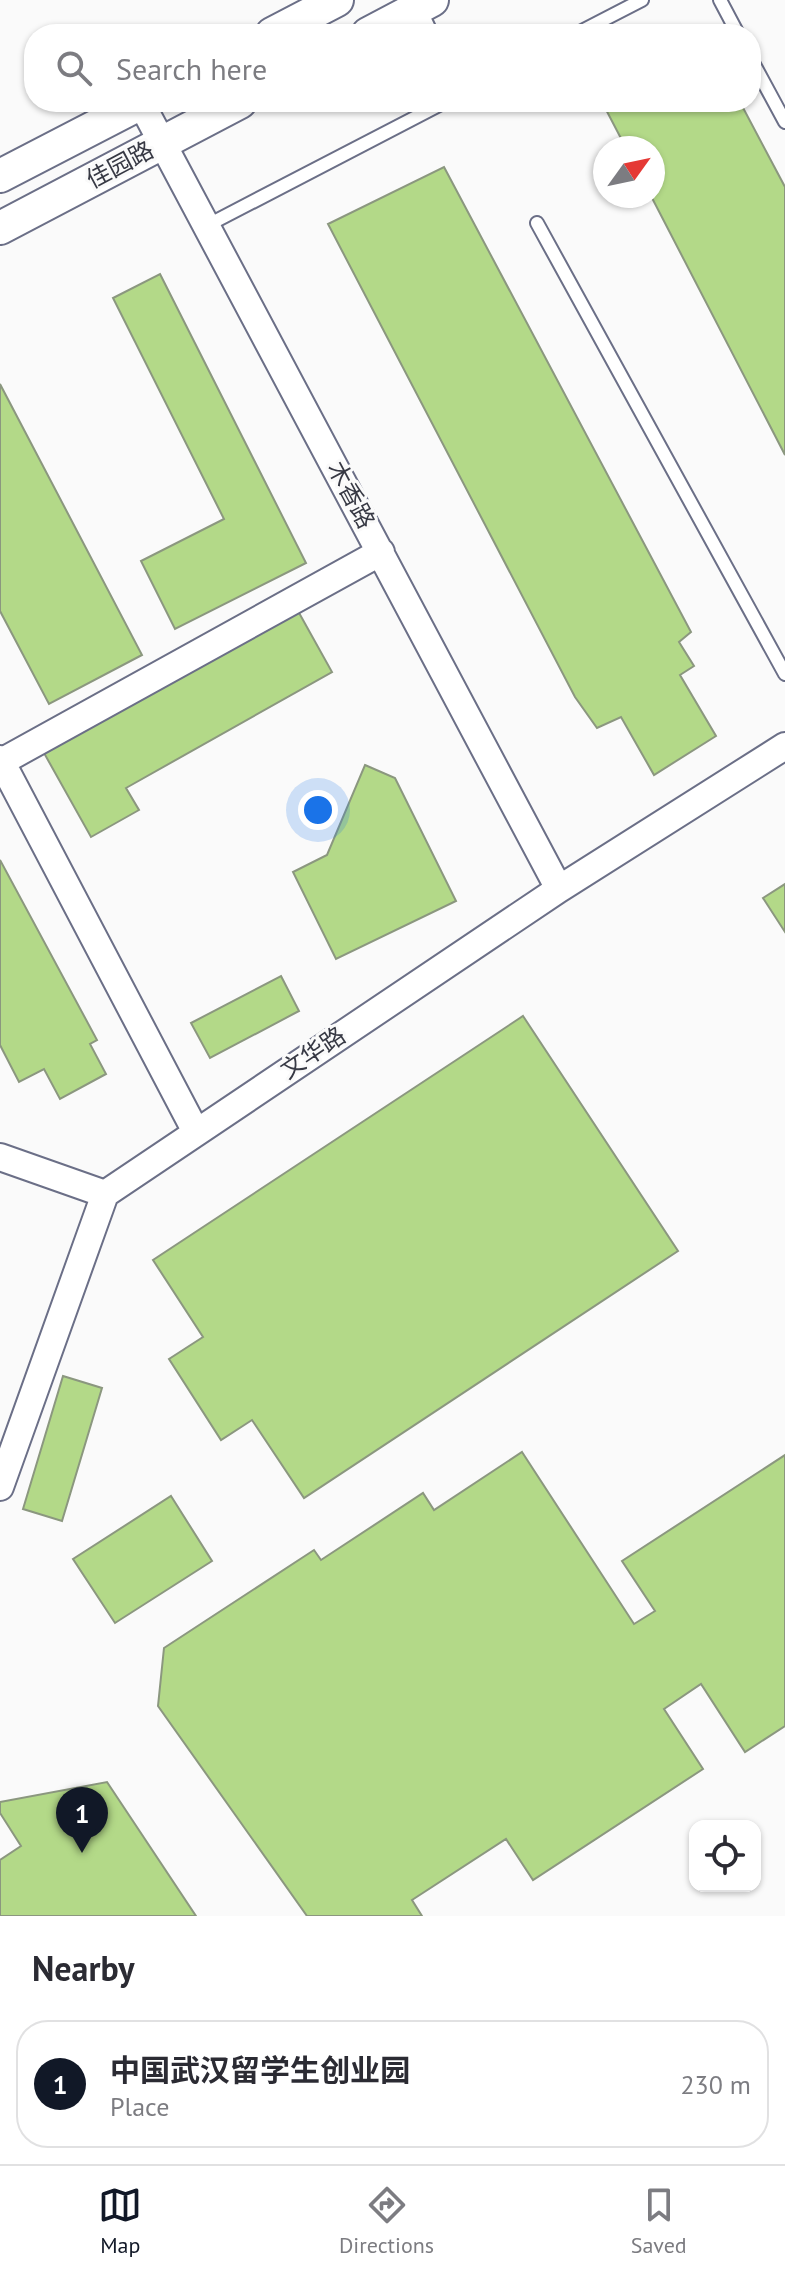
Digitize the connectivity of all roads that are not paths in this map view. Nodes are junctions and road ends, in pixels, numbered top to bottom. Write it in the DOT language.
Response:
graph roads {
  1 [pos="337,0"];
  2 [pos="642,0"];
  3 [pos="720,0"];
  4 [pos="428,14"];
  5 [pos="291,24"];
  6 [pos="398,24"];
  7 [pos="595,24"];
  8 [pos="733,24"];
  9 [pos="761,77"];
  10 [pos="123,112"];
  11 [pos="147,112"];
  12 [pos="221,112"];
  13 [pos="426,112"];
  14 [pos="783,116"];
  15 [pos="163,143"];
  16 [pos="0,176"];
  17 [pos="537,223"];
  18 [pos="208,225"];
  19 [pos="0,228"];
  20 [pos="381,552"];
  21 [pos="785,674"];
  22 [pos="785,746"];
  23 [pos="1,760"];
  24 [pos="7,791"];
  25 [pos="559,889"];
  26 [pos="196,1132"];
  27 [pos="0,1157"];
  28 [pos="105,1194"];
  29 [pos="0,1487"];
  1 -- 5 [label="street"];
  2 -- 7 [label="lane"];
  3 -- 8 [label="lane"];
  4 -- 6 [label="street"];
  9 -- 14 [label="lane"];
  10 -- 16 [label="street, 佳园路"];
  11 -- 15 [label="street, 木香路"];
  12 -- 15 [label="street, 佳园路"];
  13 -- 18 [label="lane"];
  15 -- 18 [label="street, 木香路"];
  15 -- 19 [label="street, 佳园路"];
  17 -- 21 [label="lane"];
  18 -- 20 [label="street, 木香路"];
  20 -- 23 [label="street"];
  20 -- 25 [label="street, 木香路"];
  22 -- 25 [label="street, 文华路"];
  23 -- 24 [label="street"];
  24 -- 26 [label="street"];
  25 -- 26 [label="street, 文华路"];
  26 -- 28 [label="street, 文华路"];
  27 -- 28 [label="street"];
  28 -- 29 [label="street"];
}
